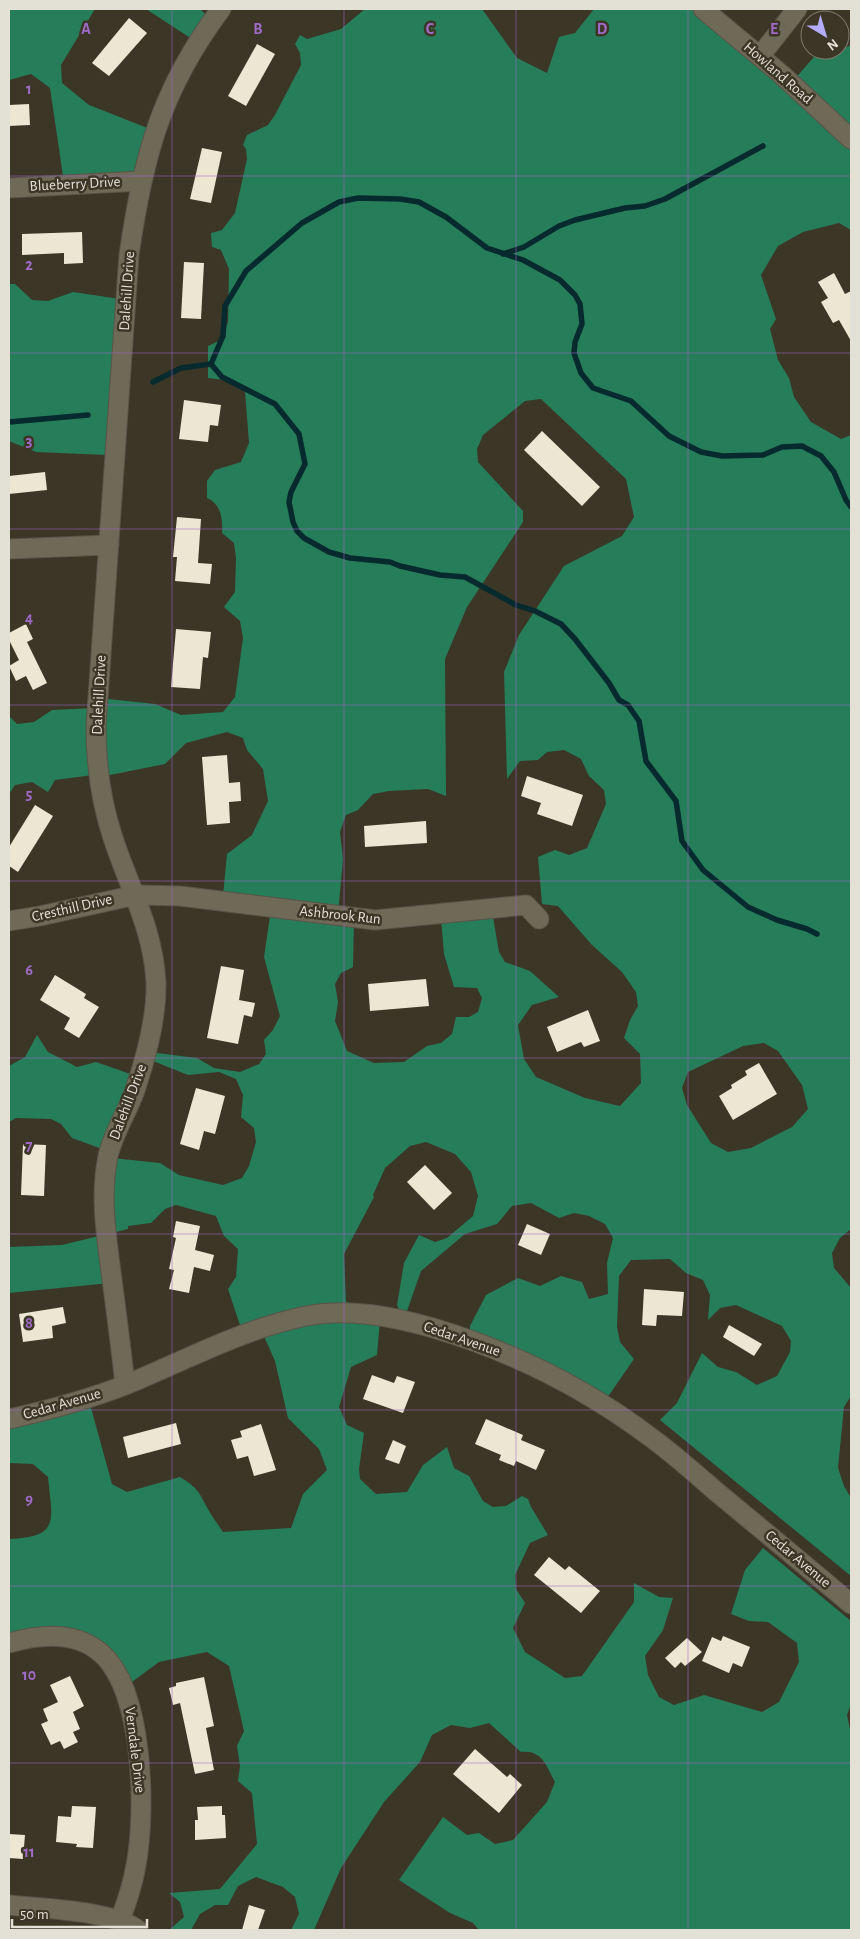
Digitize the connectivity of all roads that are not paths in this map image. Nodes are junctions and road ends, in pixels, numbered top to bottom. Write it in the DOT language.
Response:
graph roads {
  1 [pos="221,9"];
  2 [pos="703,9"];
  3 [pos="797,9"];
  4 [pos="760,56"];
  5 [pos="851,140"];
  6 [pos="141,181"];
  7 [pos="9,188"];
  8 [pos="109,545"];
  9 [pos="9,549"];
  10 [pos="136,895"];
  11 [pos="539,919"];
  12 [pos="9,921"];
  13 [pos="125,1385"];
  14 [pos="9,1419"];
  15 [pos="851,1604"];
  16 [pos="9,1643"];
  17 [pos="9,1905"];
  18 [pos="120,1920"];
  19 [pos="138,1930"];
  1 -- 6 [label="street, Dalehill Drive"];
  2 -- 4 [label="street, Howland Road"];
  3 -- 4 [label="street"];
  4 -- 5 [label="street, Howland Road"];
  6 -- 7 [label="street, Blueberry Drive"];
  6 -- 8 [label="street, Dalehill Drive"];
  8 -- 9 [label="street"];
  8 -- 10 [label="street, Dalehill Drive"];
  10 -- 11 [label="street, Ashbrook Run"];
  10 -- 12 [label="street, Cresthill Drive"];
  10 -- 13 [label="street, Dalehill Drive"];
  13 -- 14 [label="street, Cedar Avenue"];
  13 -- 15 [label="street, Cedar Avenue"];
  16 -- 18 [label="street, Verndale Drive"];
  17 -- 18 [label="street"];
  18 -- 19 [label="street"];
}
